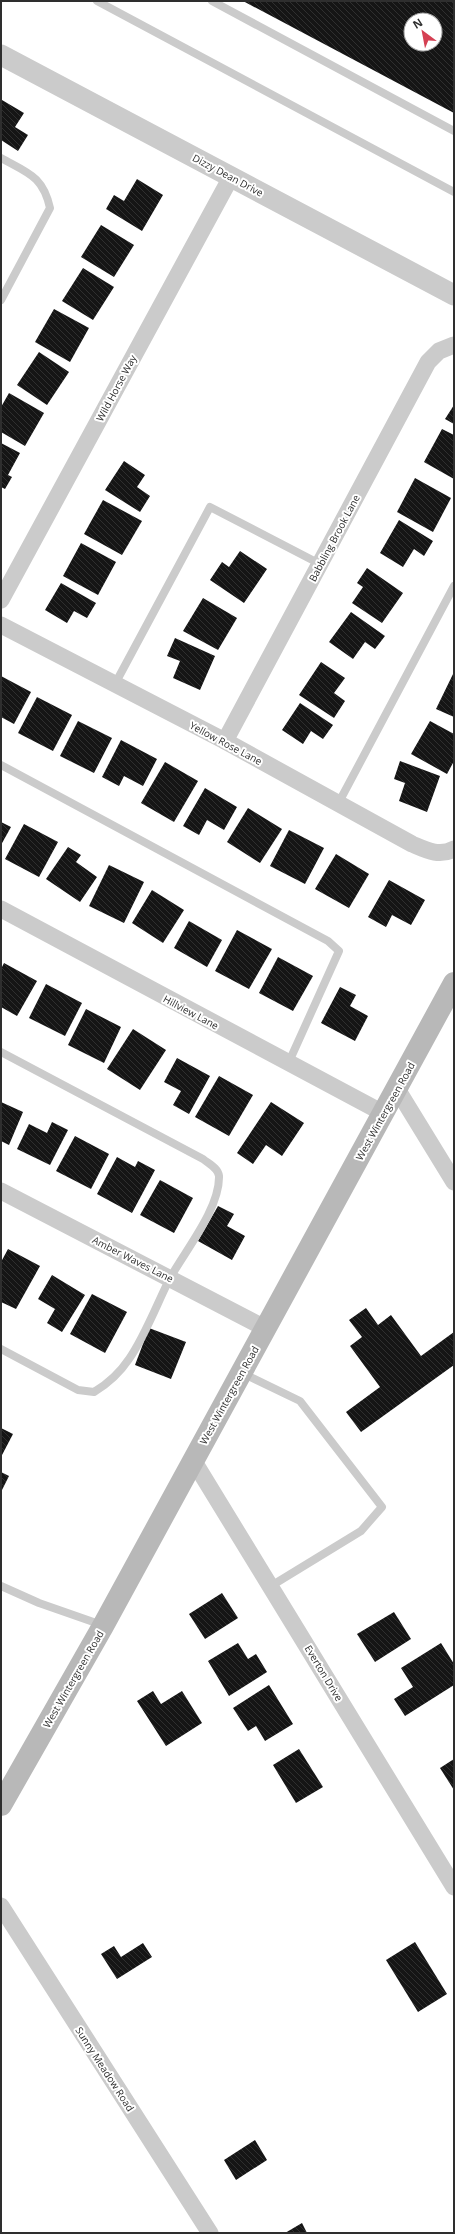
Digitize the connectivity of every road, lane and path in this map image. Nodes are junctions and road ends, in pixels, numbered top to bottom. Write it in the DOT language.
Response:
graph roads {
  1 [pos="97,1"];
  2 [pos="212,1"];
  3 [pos="1,55"];
  4 [pos="454,130"];
  5 [pos="1,158"];
  6 [pos="231,177"];
  7 [pos="454,192"];
  8 [pos="454,295"];
  9 [pos="1,300"];
  10 [pos="454,345"];
  11 [pos="320,564"];
  12 [pos="454,586"];
  13 [pos="1,600"];
  14 [pos="1,625"];
  15 [pos="115,684"];
  16 [pos="225,742"];
  17 [pos="1,765"];
  18 [pos="338,804"];
  19 [pos="453,850"];
  20 [pos="1,909"];
  21 [pos="454,984"];
  22 [pos="1,1052"];
  23 [pos="288,1064"];
  24 [pos="398,1089"];
  25 [pos="383,1113"];
  26 [pos="454,1182"];
  27 [pos="1,1191"];
  28 [pos="170,1278"];
  29 [pos="265,1328"];
  30 [pos="1,1349"];
  31 [pos="241,1373"];
  32 [pos="193,1460"];
  33 [pos="1,1586"];
  34 [pos="271,1586"];
  35 [pos="103,1626"];
  36 [pos="1,1805"];
  37 [pos="454,1887"];
  38 [pos="1,1906"];
  39 [pos="210,2233"];
  1 -- 7 [label="lane"];
  2 -- 4 [label="lane"];
  3 -- 6 [label="street, Dizzy Dean Drive"];
  5 -- 9 [label="lane"];
  6 -- 8 [label="street, Dizzy Dean Drive"];
  6 -- 13 [label="street, Wild Horse Way"];
  10 -- 11 [label="street, Babbling Brook Lane"];
  11 -- 15 [label="lane"];
  11 -- 16 [label="street, Babbling Brook Lane"];
  12 -- 18 [label="lane"];
  14 -- 15 [label="street, Yellow Rose Lane"];
  15 -- 16 [label="street, Yellow Rose Lane"];
  16 -- 18 [label="street, Yellow Rose Lane"];
  17 -- 23 [label="lane"];
  18 -- 19 [label="street, Yellow Rose Lane"];
  20 -- 23 [label="street, Hillview Lane"];
  21 -- 24 [label="main road, West Wintergreen Road"];
  22 -- 28 [label="lane"];
  23 -- 25 [label="street, Hillview Lane"];
  24 -- 25 [label="main road, West Wintergreen Road"];
  24 -- 26 [label="street"];
  25 -- 29 [label="main road, West Wintergreen Road"];
  27 -- 28 [label="street, Amber Waves Lane"];
  28 -- 29 [label="street, Amber Waves Lane"];
  28 -- 30 [label="lane"];
  29 -- 31 [label="main road, West Wintergreen Road"];
  31 -- 32 [label="main road, West Wintergreen Road"];
  31 -- 34 [label="lane"];
  32 -- 34 [label="street, Everton Drive"];
  32 -- 35 [label="main road, West Wintergreen Road"];
  33 -- 35 [label="lane"];
  34 -- 37 [label="street, Everton Drive"];
  35 -- 36 [label="main road, West Wintergreen Road"];
  38 -- 39 [label="street, Sunny Meadow Road"];
}
